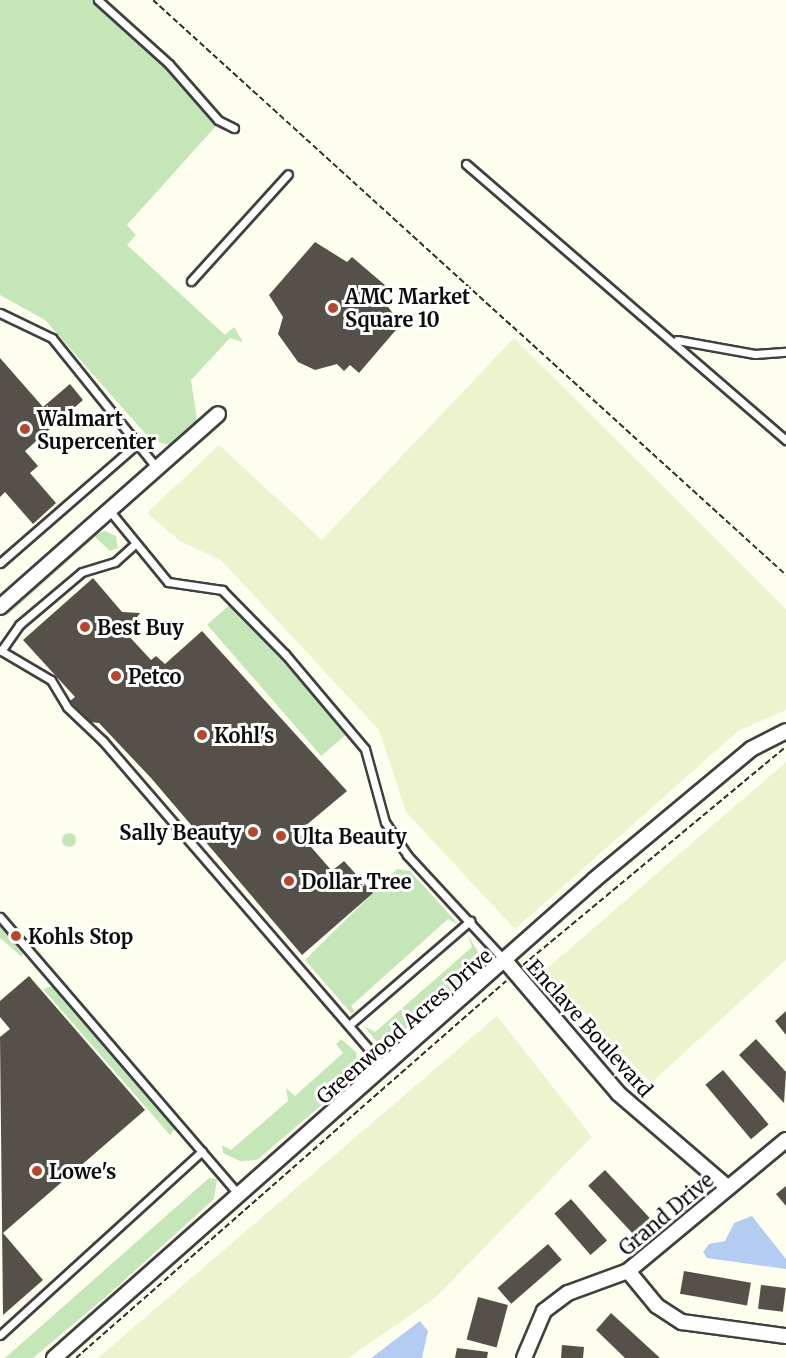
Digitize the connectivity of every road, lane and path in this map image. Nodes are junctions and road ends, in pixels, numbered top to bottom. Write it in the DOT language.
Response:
graph roads {
  1 [pos="99,0"];
  2 [pos="153,0"];
  3 [pos="234,128"];
  4 [pos="466,164"];
  5 [pos="288,174"];
  6 [pos="191,281"];
  7 [pos="0,313"];
  8 [pos="677,340"];
  9 [pos="786,352"];
  10 [pos="218,414"];
  11 [pos="786,440"];
  12 [pos="137,444"];
  13 [pos="157,468"];
  14 [pos="109,510"];
  15 [pos="134,545"];
  16 [pos="0,563"];
  17 [pos="786,575"];
  18 [pos="0,607"];
  19 [pos="1,651"];
  20 [pos="786,731"];
  21 [pos="786,746"];
  22 [pos="0,917"];
  23 [pos="470,921"];
  24 [pos="532,958"];
  25 [pos="507,963"];
  26 [pos="496,989"];
  27 [pos="349,1025"];
  28 [pos="385,1068"];
  29 [pos="786,1140"];
  30 [pos="202,1151"];
  31 [pos="727,1188"];
  32 [pos="239,1195"];
  33 [pos="628,1271"];
  34 [pos="0,1335"];
  35 [pos="786,1336"];
  36 [pos="54,1358"];
  37 [pos="76,1358"];
  38 [pos="524,1358"];
  1 -- 3 [label="lane"];
  2 -- 17 [label="path"];
  4 -- 8 [label="lane"];
  5 -- 6 [label="lane"];
  7 -- 12 [label="lane"];
  8 -- 9 [label="lane"];
  8 -- 11 [label="lane"];
  10 -- 13 [label="street"];
  12 -- 13 [label="lane"];
  12 -- 16 [label="lane"];
  13 -- 14 [label="street"];
  14 -- 15 [label="lane"];
  14 -- 18 [label="street"];
  15 -- 19 [label="lane"];
  15 -- 23 [label="lane"];
  19 -- 27 [label="lane"];
  20 -- 25 [label="street, Greenwood Acres Drive"];
  21 -- 24 [label="path"];
  22 -- 30 [label="lane"];
  23 -- 25 [label="lane"];
  23 -- 27 [label="lane"];
  25 -- 28 [label="street, Greenwood Acres Drive"];
  25 -- 31 [label="street, Enclave Boulevard"];
  26 -- 37 [label="path"];
  27 -- 28 [label="lane"];
  28 -- 32 [label="street, Greenwood Acres Drive"];
  29 -- 31 [label="street, Grand Drive"];
  30 -- 32 [label="lane"];
  30 -- 34 [label="lane"];
  31 -- 33 [label="street, Grand Drive"];
  32 -- 36 [label="street, Greenwood Acres Drive"];
  33 -- 35 [label="street"];
  33 -- 38 [label="street, Grand Drive"];
}
